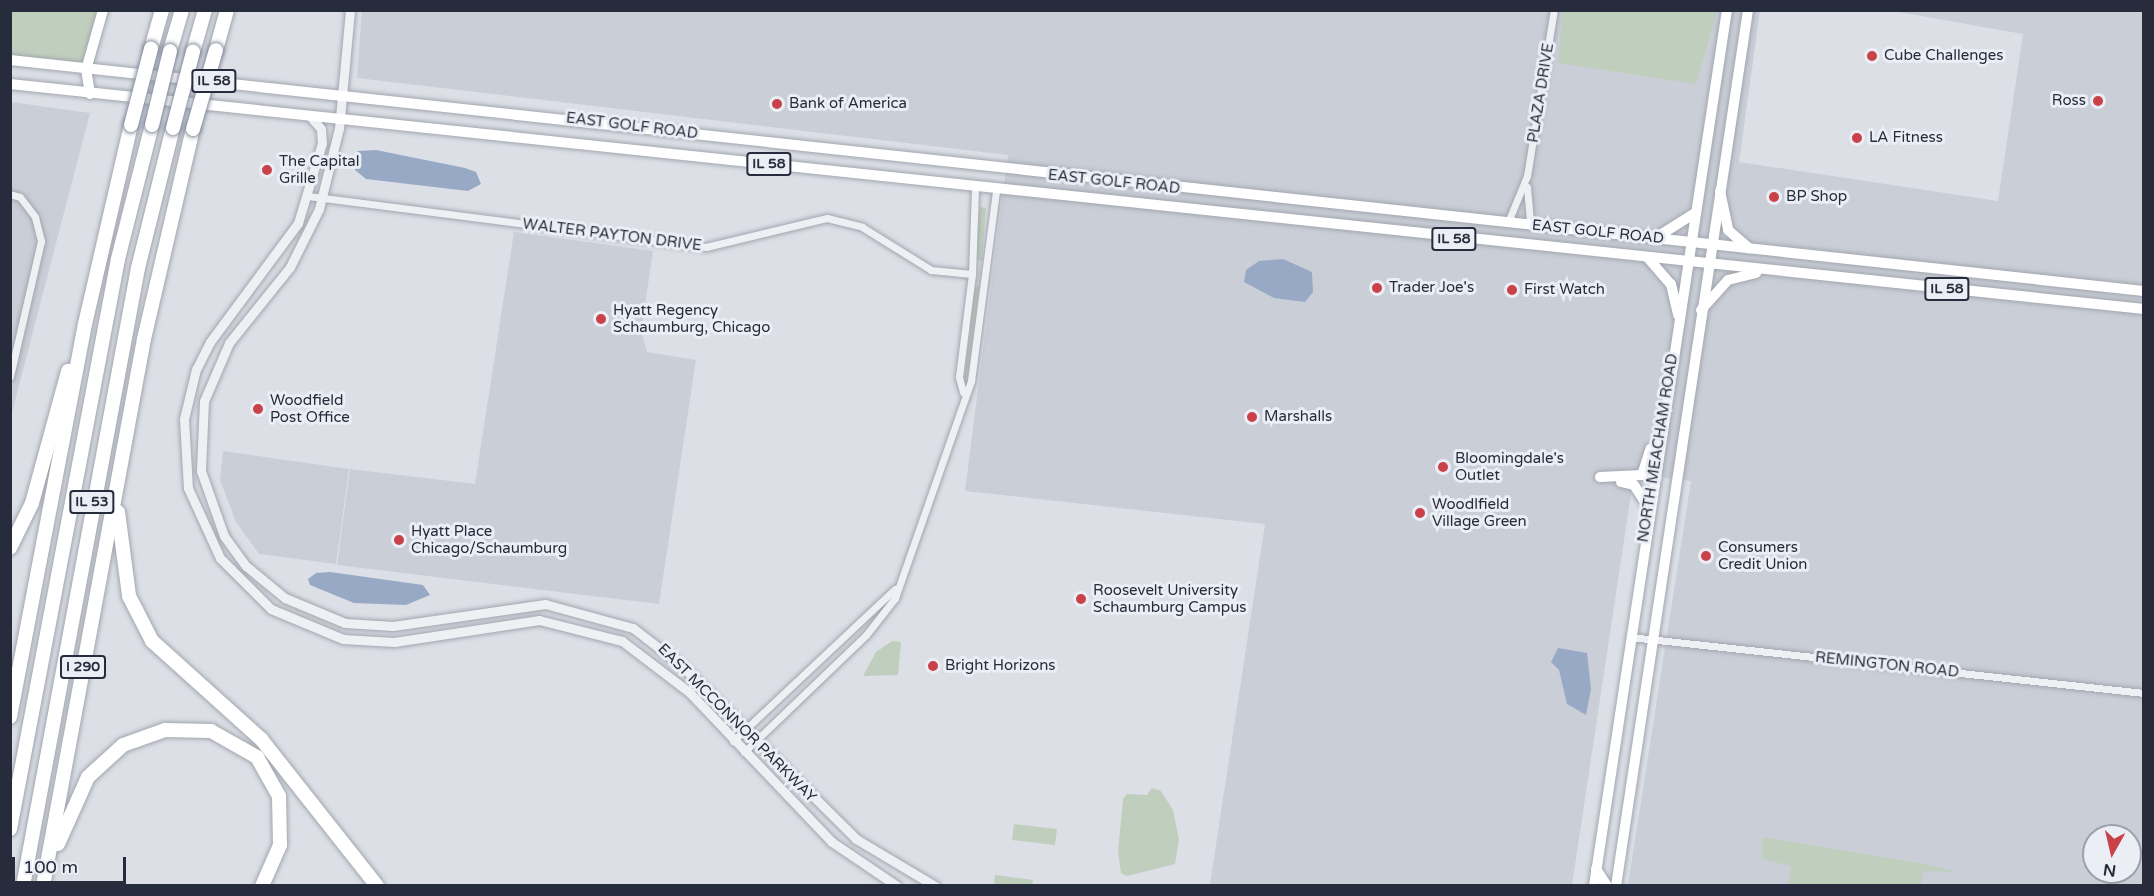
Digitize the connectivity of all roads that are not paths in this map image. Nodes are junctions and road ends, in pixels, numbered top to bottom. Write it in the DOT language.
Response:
graph roads {
  1 [pos="103,10"];
  2 [pos="162,10"];
  3 [pos="182,10"];
  4 [pos="205,10"];
  5 [pos="227,10"];
  6 [pos="350,10"];
  7 [pos="1554,10"];
  8 [pos="1727,10"];
  9 [pos="1748,10"];
  10 [pos="10,60"];
  11 [pos="86,69"];
  12 [pos="10,84"];
  13 [pos="342,92"];
  14 [pos="90,94"];
  15 [pos="304,111"];
  16 [pos="340,115"];
  17 [pos="1527,176"];
  18 [pos="975,188"];
  19 [pos="996,190"];
  20 [pos="1720,191"];
  21 [pos="10,194"];
  22 [pos="308,196"];
  23 [pos="323,198"];
  24 [pos="1695,213"];
  25 [pos="1508,222"];
  26 [pos="1530,224"];
  27 [pos="1654,238"];
  28 [pos="1689,242"];
  29 [pos="1711,245"];
  30 [pos="1749,249"];
  31 [pos="1648,258"];
  32 [pos="1687,262"];
  33 [pos="1709,264"];
  34 [pos="1778,271"];
  35 [pos="972,274"];
  36 [pos="2144,291"];
  37 [pos="2144,309"];
  38 [pos="1701,310"];
  39 [pos="1678,315"];
  40 [pos="85,324"];
  41 [pos="10,376"];
  42 [pos="1667,387"];
  43 [pos="963,392"];
  44 [pos="120,464"];
  45 [pos="1649,508"];
  46 [pos="10,548"];
  47 [pos="895,589"];
  48 [pos="1630,637"];
  49 [pos="1651,639"];
  50 [pos="2144,693"];
  51 [pos="10,717"];
  52 [pos="744,732"];
  53 [pos="733,741"];
  54 [pos="755,743"];
  55 [pos="744,753"];
  56 [pos="10,829"];
  57 [pos="1596,869"];
  58 [pos="45,881"];
  59 [pos="24,882"];
  60 [pos="262,885"];
  61 [pos="376,885"];
  62 [pos="897,885"];
  63 [pos="935,885"];
  64 [pos="1594,885"];
  65 [pos="1606,885"];
  66 [pos="1616,885"];
  1 -- 11 [label="main road"];
  2 -- 40 [label="highway, bridge"];
  3 -- 56 [label="highway, IL 53, bridge"];
  4 -- 59 [label="highway, IL 53, bridge"];
  5 -- 44 [label="highway, I 290, bridge"];
  6 -- 13 [label="street, EAST MCCONNOR PARKWAY"];
  7 -- 17 [label="street, PLAZA DRIVE"];
  8 -- 24 [label="main road, NORTH MEACHAM ROAD"];
  9 -- 20 [label="main road, NORTH MEACHAM ROAD"];
  10 -- 11 [label="main road, IL 58"];
  11 -- 13 [label="main road, EAST GOLF ROAD / IL 58"];
  11 -- 14 [label="main road"];
  12 -- 14 [label="main road, IL 58"];
  13 -- 16 [label="street, EAST MCCONNOR PARKWAY"];
  13 -- 25 [label="main road, EAST GOLF ROAD / IL 58"];
  14 -- 15 [label="main road, EAST GOLF ROAD / IL 58"];
  15 -- 16 [label="main road, EAST GOLF ROAD / IL 58"];
  15 -- 22 [label="street, EAST MCCONNOR PARKWAY"];
  16 -- 18 [label="main road, EAST GOLF ROAD / IL 58"];
  16 -- 23 [label="street, EAST MCCONNOR PARKWAY"];
  17 -- 25 [label="street, PLAZA DRIVE"];
  17 -- 26 [label="street, PLAZA DRIVE"];
  18 -- 19 [label="main road, EAST GOLF ROAD / IL 58"];
  18 -- 35 [label="street"];
  19 -- 31 [label="main road, EAST GOLF ROAD / IL 58"];
  19 -- 43 [label="street"];
  20 -- 29 [label="main road, NORTH MEACHAM ROAD"];
  20 -- 30 [label="main road"];
  21 -- 41 [label="street"];
  22 -- 23 [label="street, WALTER PAYTON DRIVE"];
  22 -- 53 [label="street, EAST MCCONNOR PARKWAY"];
  23 -- 35 [label="street, WALTER PAYTON DRIVE"];
  23 -- 52 [label="street, EAST MCCONNOR PARKWAY"];
  24 -- 27 [label="main road"];
  24 -- 28 [label="main road, NORTH MEACHAM ROAD"];
  25 -- 26 [label="main road, EAST GOLF ROAD / IL 58"];
  26 -- 27 [label="main road, EAST GOLF ROAD / IL 58"];
  27 -- 28 [label="main road, EAST GOLF ROAD / IL 58"];
  28 -- 29 [label="main road, EAST GOLF ROAD / IL 58"];
  28 -- 32 [label="main road, NORTH MEACHAM ROAD"];
  29 -- 30 [label="main road, EAST GOLF ROAD / IL 58"];
  29 -- 33 [label="main road, NORTH MEACHAM ROAD"];
  30 -- 36 [label="main road, EAST GOLF ROAD / IL 58"];
  31 -- 32 [label="main road, EAST GOLF ROAD / IL 58"];
  31 -- 39 [label="main road"];
  32 -- 33 [label="main road, EAST GOLF ROAD / IL 58"];
  32 -- 39 [label="main road, NORTH MEACHAM ROAD"];
  33 -- 34 [label="main road, EAST GOLF ROAD / IL 58"];
  33 -- 38 [label="main road, NORTH MEACHAM ROAD"];
  34 -- 37 [label="main road, EAST GOLF ROAD / IL 58"];
  34 -- 38 [label="main road"];
  35 -- 43 [label="street"];
  38 -- 49 [label="main road, NORTH MEACHAM ROAD"];
  39 -- 42 [label="main road, NORTH MEACHAM ROAD"];
  40 -- 46 [label="highway"];
  40 -- 51 [label="highway"];
  42 -- 45 [label="main road, NORTH MEACHAM ROAD"];
  42 -- 45 [label="main road"];
  43 -- 47 [label="street"];
  44 -- 58 [label="highway, I 290"];
  44 -- 61 [label="highway"];
  45 -- 48 [label="main road, NORTH MEACHAM ROAD"];
  47 -- 52 [label="street"];
  47 -- 54 [label="street"];
  48 -- 49 [label="street, REMINGTON ROAD"];
  48 -- 57 [label="main road, NORTH MEACHAM ROAD"];
  49 -- 50 [label="street, REMINGTON ROAD"];
  49 -- 66 [label="main road, NORTH MEACHAM ROAD"];
  52 -- 53 [label="street"];
  52 -- 54 [label="street, EAST MCCONNOR PARKWAY"];
  53 -- 55 [label="street, EAST MCCONNOR PARKWAY"];
  54 -- 55 [label="street"];
  54 -- 63 [label="street, EAST MCCONNOR PARKWAY"];
  55 -- 62 [label="street, EAST MCCONNOR PARKWAY"];
  57 -- 64 [label="main road, NORTH MEACHAM ROAD"];
  57 -- 65 [label="main road"];
  58 -- 60 [label="highway"];
}
